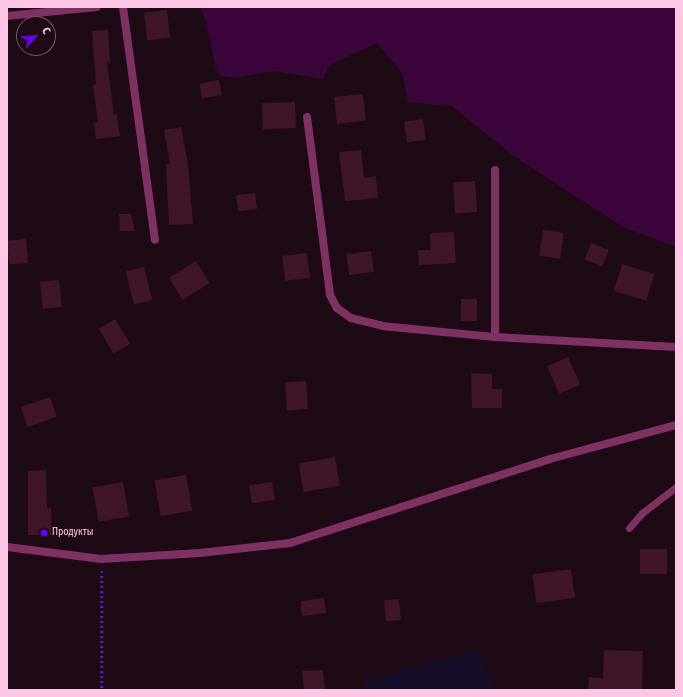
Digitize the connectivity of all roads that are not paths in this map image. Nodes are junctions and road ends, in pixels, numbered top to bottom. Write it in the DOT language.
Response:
graph roads {
  1 [pos="96,7"];
  2 [pos="123,7"];
  3 [pos="7,16"];
  4 [pos="307,117"];
  5 [pos="495,170"];
  6 [pos="155,240"];
  7 [pos="495,337"];
  8 [pos="676,347"];
  9 [pos="676,425"];
  10 [pos="676,487"];
  11 [pos="629,528"];
  12 [pos="7,547"];
  1 -- 3 [label="street"];
  2 -- 6 [label="street"];
  4 -- 7 [label="street"];
  5 -- 7 [label="street"];
  7 -- 8 [label="street"];
  9 -- 12 [label="street"];
  10 -- 11 [label="lane"];
}
